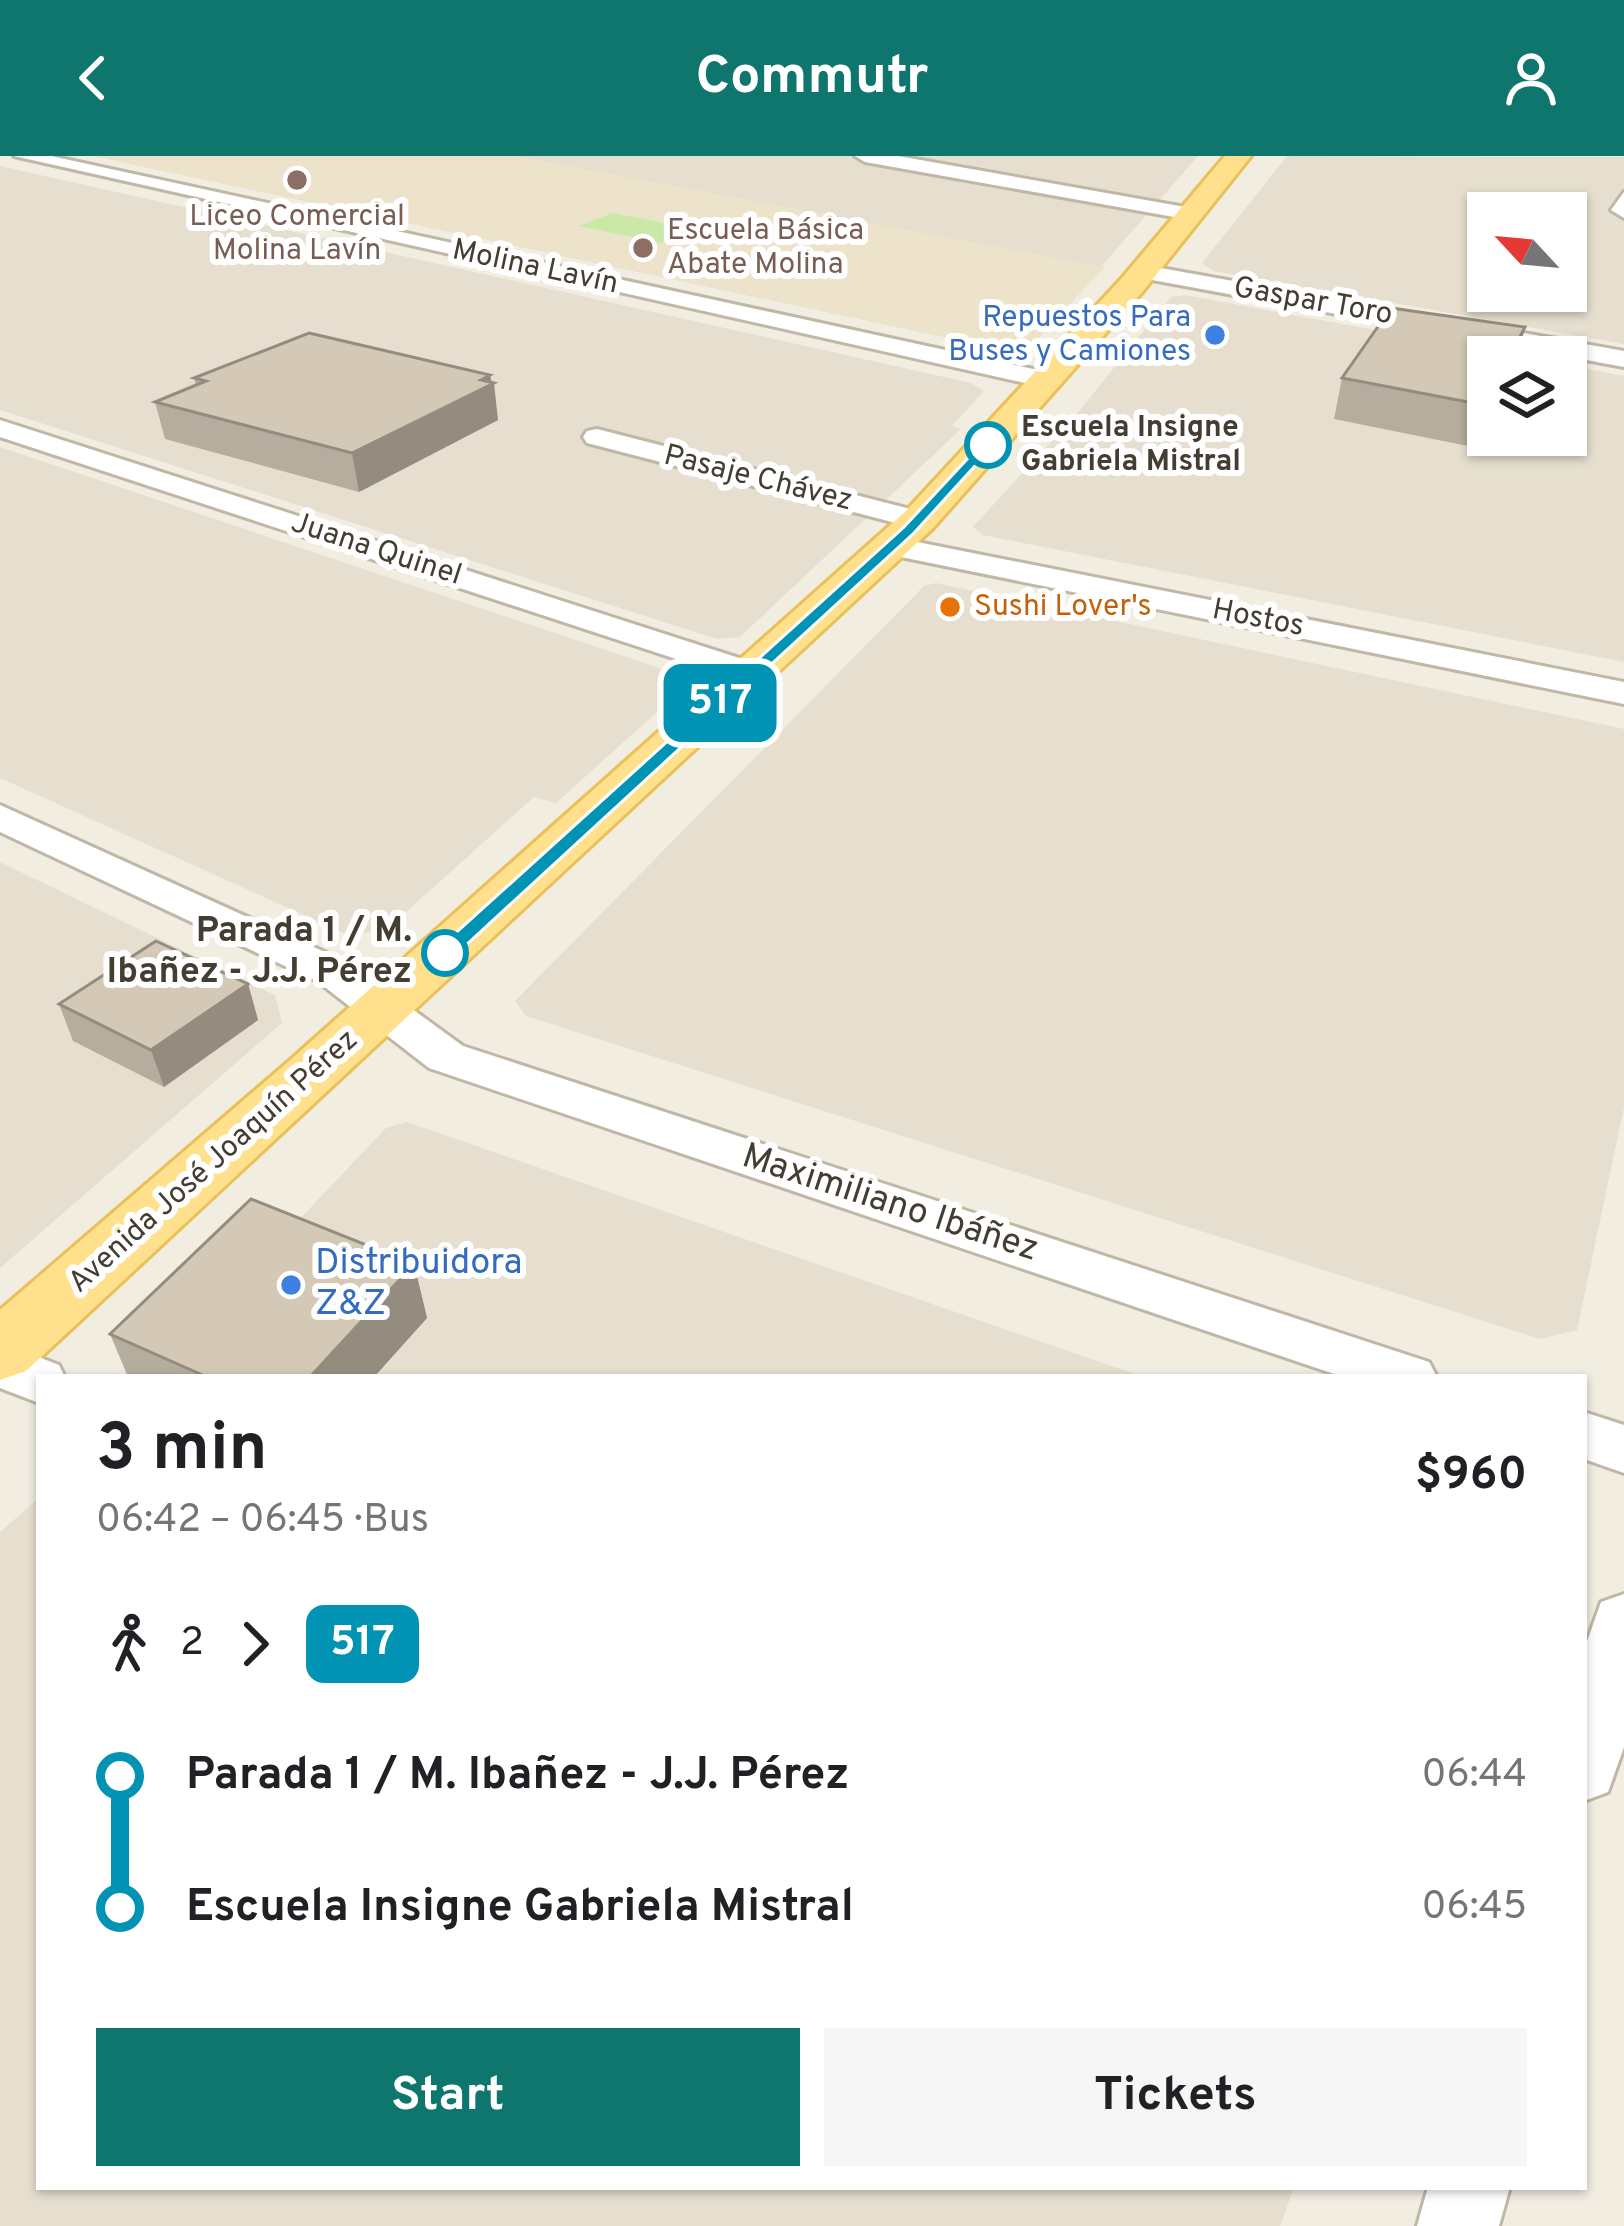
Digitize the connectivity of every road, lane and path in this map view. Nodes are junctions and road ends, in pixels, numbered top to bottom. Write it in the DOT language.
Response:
graph roads {
  1 [pos="24,156"];
  2 [pos="865,156"];
  3 [pos="1238,156"];
  4 [pos="1624,195"];
  5 [pos="1191,214"];
  6 [pos="1624,215"];
  7 [pos="1144,272"];
  8 [pos="1624,359"];
  9 [pos="1047,380"];
  10 [pos="0,428"];
  11 [pos="597,437"];
  12 [pos="44,442"];
  13 [pos="0,460"];
  14 [pos="905,533"];
  15 [pos="752,673"];
  16 [pos="1624,693"];
  17 [pos="0,817"];
  18 [pos="381,1012"];
  19 [pos="0,1352"];
  20 [pos="0,1364"];
  21 [pos="1399,1374"];
  22 [pos="36,1380"];
  23 [pos="1587,1437"];
  24 [pos="1624,1448"];
  25 [pos="1624,1622"];
  26 [pos="1587,1757"];
  27 [pos="1468,2190"];
  28 [pos="1458,2226"];
  1 -- 9 [label="street, Molina Lavín"];
  2 -- 5 [label="street"];
  3 -- 5 [label="main road, Avenida José Joaquín Pérez"];
  4 -- 6 [label="lane"];
  5 -- 7 [label="main road, Avenida José Joaquín Pérez"];
  7 -- 8 [label="street, Gaspar Toro"];
  7 -- 9 [label="main road, Avenida José Joaquín Pérez"];
  9 -- 14 [label="main road, Avenida José Joaquín Pérez"];
  10 -- 12 [label="street, Juana Quinel"];
  11 -- 14 [label="street, Pasaje Chávez"];
  12 -- 13 [label="street"];
  12 -- 15 [label="street, Juana Quinel"];
  14 -- 15 [label="main road, Avenida José Joaquín Pérez"];
  14 -- 16 [label="street, Hostos"];
  15 -- 18 [label="main road, Avenida José Joaquín Pérez"];
  17 -- 18 [label="street, Maximiliano Ibáñez"];
  18 -- 19 [label="main road, Avenida José Joaquín Pérez"];
  18 -- 21 [label="street, Maximiliano Ibáñez"];
  20 -- 22 [label="street"];
  23 -- 24 [label="street"];
  25 -- 26 [label="street"];
  27 -- 28 [label="street"];
}
